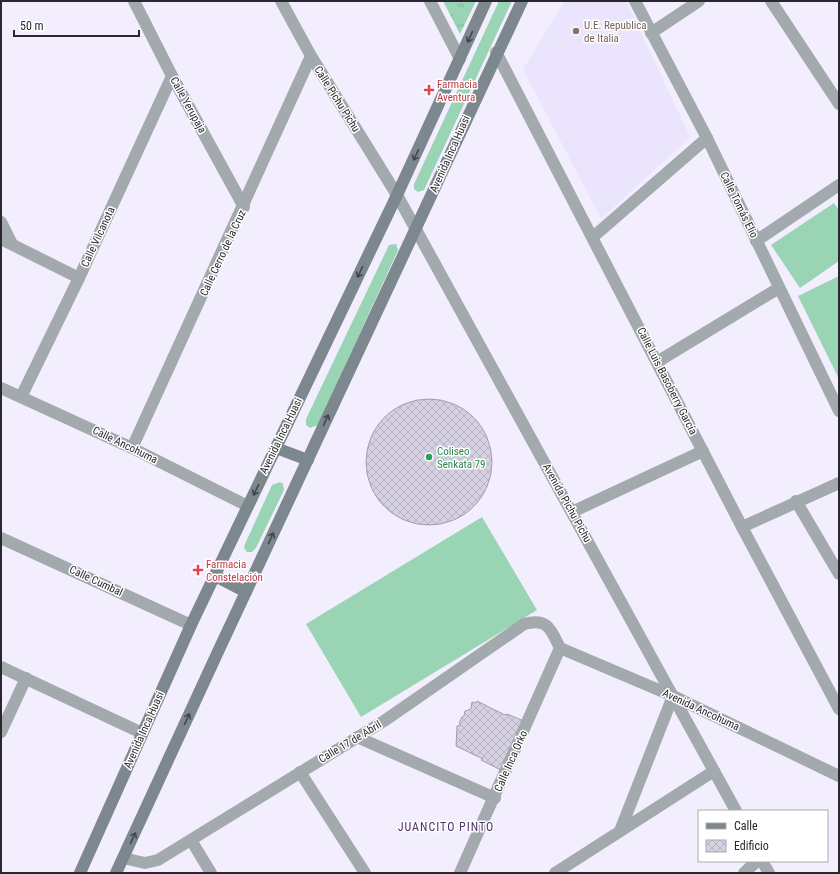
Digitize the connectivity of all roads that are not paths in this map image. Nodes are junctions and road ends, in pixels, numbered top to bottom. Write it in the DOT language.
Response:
graph roads {
  1 [pos="134,1"];
  2 [pos="281,1"];
  3 [pos="430,1"];
  4 [pos="486,1"];
  5 [pos="522,1"];
  6 [pos="635,1"];
  7 [pos="699,1"];
  8 [pos="772,1"];
  9 [pos="651,33"];
  10 [pos="496,52"];
  11 [pos="311,56"];
  12 [pos="460,59"];
  13 [pos="172,76"];
  14 [pos="839,104"];
  15 [pos="707,138"];
  16 [pos="839,185"];
  17 [pos="397,195"];
  18 [pos="244,207"];
  19 [pos="1,222"];
  20 [pos="416,230"];
  21 [pos="593,237"];
  22 [pos="756,241"];
  23 [pos="6,242"];
  24 [pos="79,278"];
  25 [pos="779,288"];
  26 [pos="657,362"];
  27 [pos="1,388"];
  28 [pos="21,397"];
  29 [pos="839,411"];
  30 [pos="132,448"];
  31 [pos="276,448"];
  32 [pos="703,451"];
  33 [pos="308,460"];
  34 [pos="839,484"];
  35 [pos="796,501"];
  36 [pos="248,506"];
  37 [pos="572,512"];
  38 [pos="742,527"];
  39 [pos="1,538"];
  40 [pos="839,574"];
  41 [pos="215,576"];
  42 [pos="246,592"];
  43 [pos="191,625"];
  44 [pos="560,648"];
  45 [pos="1,667"];
  46 [pos="26,678"];
  47 [pos="673,696"];
  48 [pos="839,707"];
  49 [pos="1,732"];
  50 [pos="142,733"];
  51 [pos="357,737"];
  52 [pos="714,771"];
  53 [pos="300,772"];
  54 [pos="839,776"];
  55 [pos="495,798"];
  56 [pos="735,810"];
  57 [pos="620,832"];
  58 [pos="191,840"];
  59 [pos="123,858"];
  60 [pos="756,862"];
  61 [pos="763,862"];
  62 [pos="80,873"];
  63 [pos="116,873"];
  64 [pos="211,873"];
  65 [pos="365,873"];
  66 [pos="460,873"];
  67 [pos="555,873"];
  68 [pos="744,873"];
  69 [pos="769,873"];
  1 -- 13 [label="street, Calle Yerupaja"];
  2 -- 11 [label="street, Calle Pichu Pichu"];
  3 -- 12 [label="street"];
  4 -- 12 [label="street, Avenida Inca Huasi, one-way"];
  5 -- 10 [label="street, Avenida Inca Huasi"];
  6 -- 9 [label="street, Calle Tomás Elio"];
  7 -- 9 [label="street"];
  8 -- 14 [label="street"];
  9 -- 15 [label="street, Calle Tomás Elio"];
  10 -- 20 [label="street, Avenida Inca Huasi"];
  10 -- 21 [label="street, Calle Luis Basoberry García"];
  11 -- 17 [label="street, Calle Pichu Pichu"];
  11 -- 18 [label="street, Calle Cerro de la Cruz"];
  12 -- 17 [label="street, Avenida Inca Huasi, one-way"];
  13 -- 18 [label="street, Calle Yerupaja"];
  13 -- 24 [label="street, Calle Vilcanota"];
  15 -- 21 [label="street"];
  15 -- 22 [label="street, Calle Tomás Elio"];
  16 -- 22 [label="street"];
  17 -- 20 [label="street, Avenida Pichu Pichu"];
  17 -- 31 [label="street, Avenida Inca Huasi, one-way"];
  18 -- 30 [label="street, Calle Cerro de la Cruz"];
  19 -- 23 [label="street"];
  33 -- 20 [label="street, Avenida Inca Huasi, one-way"];
  20 -- 37 [label="street, Avenida Pichu Pichu"];
  21 -- 26 [label="street, Calle Luis Basoberry García"];
  22 -- 25 [label="street, Calle Tomás Elio"];
  23 -- 24 [label="street"];
  24 -- 28 [label="street, Calle Vilcanota"];
  25 -- 26 [label="street"];
  25 -- 29 [label="street, Calle Tomás Elio"];
  26 -- 32 [label="street, Calle Luis Basoberry García"];
  27 -- 28 [label="street, Calle Ancohuma"];
  28 -- 30 [label="street, Calle Ancohuma"];
  30 -- 36 [label="street, Calle Ancohuma"];
  31 -- 33 [label="street"];
  31 -- 36 [label="street, Avenida Inca Huasi, one-way"];
  32 -- 37 [label="street"];
  32 -- 38 [label="street, Calle Luis Basoberry García"];
  42 -- 33 [label="street, Avenida Inca Huasi, one-way"];
  34 -- 35 [label="street"];
  35 -- 38 [label="street"];
  35 -- 40 [label="street"];
  36 -- 41 [label="street, Avenida Inca Huasi"];
  37 -- 47 [label="street, Avenida Pichu Pichu"];
  38 -- 48 [label="street, Calle Luis Basoberry García"];
  39 -- 43 [label="street, Calle Cumbal"];
  41 -- 42 [label="street"];
  41 -- 43 [label="street, Avenida Inca Huasi"];
  59 -- 42 [label="street, Avenida Inca Huasi, one-way"];
  43 -- 50 [label="street, Avenida Inca Huasi"];
  44 -- 47 [label="street, Avenida Ancohuma"];
  44 -- 51 [label="street, Calle 17 de Abril"];
  44 -- 55 [label="street, Calle Inca Orko"];
  45 -- 46 [label="street"];
  46 -- 49 [label="street"];
  46 -- 50 [label="street"];
  47 -- 52 [label="street, Avenida Pichu Pichu"];
  47 -- 54 [label="street, Avenida Ancohuma"];
  47 -- 57 [label="street"];
  50 -- 62 [label="street, Avenida Inca Huasi"];
  51 -- 53 [label="street, Calle 17 de Abril"];
  51 -- 55 [label="street"];
  52 -- 56 [label="street, Avenida Pichu Pichu"];
  52 -- 57 [label="street"];
  53 -- 58 [label="street, Calle 17 de Abril"];
  53 -- 65 [label="street"];
  55 -- 66 [label="street, Calle Inca Orko"];
  57 -- 67 [label="street"];
  58 -- 59 [label="street, Calle 17 de Abril"];
  58 -- 64 [label="street"];
  59 -- 63 [label="street, Avenida Inca Huasi"];
  60 -- 68 [label="street"];
  61 -- 69 [label="street"];
}
